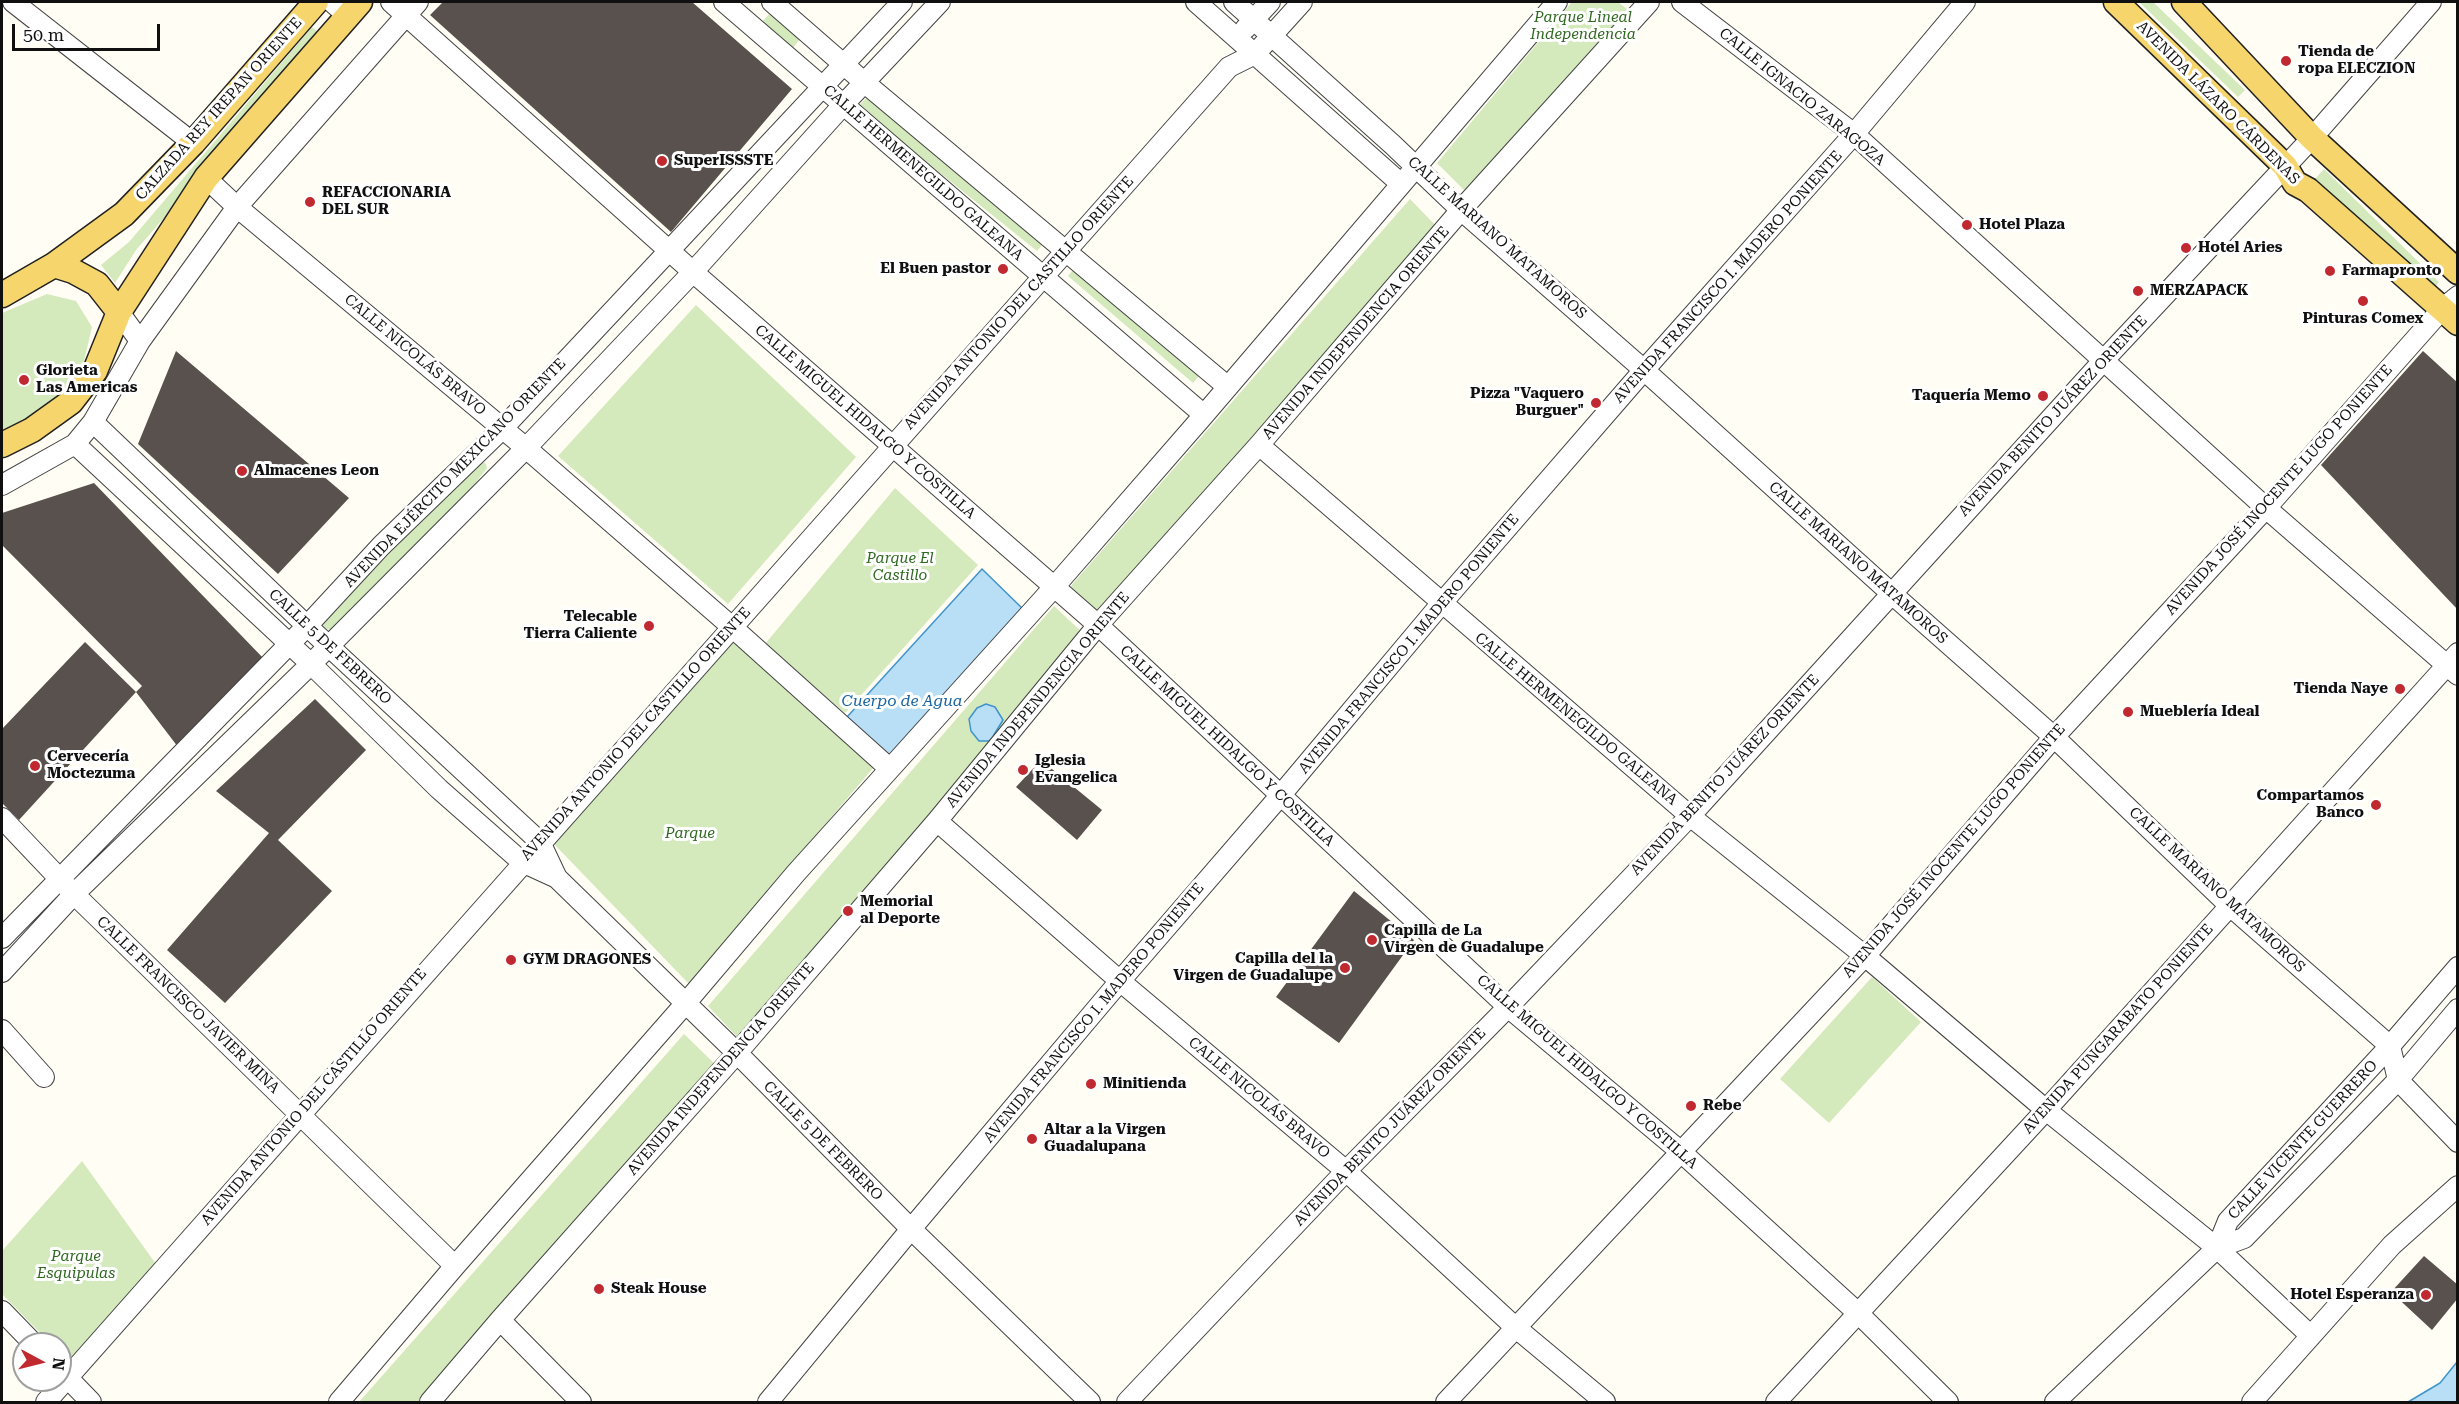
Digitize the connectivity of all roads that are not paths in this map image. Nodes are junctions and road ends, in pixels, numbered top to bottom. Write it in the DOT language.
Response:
graph roads {
  1 [pos="13,2"];
  2 [pos="316,2"];
  3 [pos="391,2"];
  4 [pos="772,2"];
  5 [pos="902,2"];
  6 [pos="940,2"];
  7 [pos="1196,2"];
  8 [pos="1234,2"];
  9 [pos="1270,2"];
  10 [pos="1302,2"];
  11 [pos="1557,2"];
  12 [pos="1649,2"];
  13 [pos="1682,2"];
  14 [pos="1965,2"];
  15 [pos="2116,2"];
  16 [pos="2184,2"];
  17 [pos="2431,2"];
  18 [pos="734,5"];
  19 [pos="347,6"];
  20 [pos="412,8"];
  21 [pos="1253,20"];
  22 [pos="1271,36"];
  23 [pos="1237,38"];
  24 [pos="1255,54"];
  25 [pos="843,63"];
  26 [pos="1229,67"];
  27 [pos="865,82"];
  28 [pos="821,86"];
  29 [pos="843,105"];
  30 [pos="1854,134"];
  31 [pos="2312,138"];
  32 [pos="193,142"];
  33 [pos="1416,166"];
  34 [pos="2285,166"];
  35 [pos="206,178"];
  36 [pos="1400,183"];
  37 [pos="237,207"];
  38 [pos="1461,210"];
  39 [pos="669,250"];
  40 [pos="1065,251"];
  41 [pos="54,265"];
  42 [pos="693,272"];
  43 [pos="2457,272"];
  44 [pos="1042,276"];
  45 [pos="2,295"];
  46 [pos="2452,309"];
  47 [pos="119,312"];
  48 [pos="140,341"];
  49 [pos="2103,361"];
  50 [pos="1644,370"];
  51 [pos="1228,387"];
  52 [pos="1204,415"];
  53 [pos="93,422"];
  54 [pos="503,428"];
  55 [pos="75,444"];
  56 [pos="2,445"];
  57 [pos="1259,445"];
  58 [pos="892,446"];
  59 [pos="526,448"];
  60 [pos="2,485"];
  61 [pos="168,493"];
  62 [pos="2266,508"];
  63 [pos="148,512"];
  64 [pos="1054,586"];
  65 [pos="1891,593"];
  66 [pos="1441,604"];
  67 [pos="1098,625"];
  68 [pos="307,626"];
  69 [pos="732,627"];
  70 [pos="289,644"];
  71 [pos="330,646"];
  72 [pos="311,664"];
  73 [pos="2454,664"];
  74 [pos="223,711"];
  75 [pos="243,730"];
  76 [pos="2054,737"];
  77 [pos="889,768"];
  78 [pos="1281,796"];
  79 [pos="1689,816"];
  80 [pos="2,818"];
  81 [pos="937,821"];
  82 [pos="540,842"];
  83 [pos="522,862"];
  84 [pos="59,878"];
  85 [pos="557,878"];
  86 [pos="74,894"];
  87 [pos="2229,905"];
  88 [pos="2,938"];
  89 [pos="1865,956"];
  90 [pos="2457,967"];
  91 [pos="2,972"];
  92 [pos="1120,981"];
  93 [pos="685,1004"];
  94 [pos="1508,1007"];
  95 [pos="2457,1008"];
  96 [pos="2,1030"];
  97 [pos="2390,1046"];
  98 [pos="737,1053"];
  99 [pos="44,1077"];
  100 [pos="2398,1080"];
  101 [pos="2046,1110"];
  102 [pos="299,1114"];
  103 [pos="2457,1142"];
  104 [pos="1680,1151"];
  105 [pos="1346,1171"];
  106 [pos="2457,1186"];
  107 [pos="911,1229"];
  108 [pos="2217,1248"];
  109 [pos="455,1266"];
  110 [pos="2,1311"];
  111 [pos="1859,1314"];
  112 [pos="500,1320"];
  113 [pos="1515,1327"];
  114 [pos="22,1332"];
  115 [pos="2311,1336"];
  116 [pos="72,1364"];
  117 [pos="72,1383"];
  118 [pos="91,1402"];
  119 [pos="339,1402"];
  120 [pos="430,1402"];
  121 [pos="581,1402"];
  122 [pos="768,1402"];
  123 [pos="1090,1402"];
  124 [pos="1127,1402"];
  125 [pos="1446,1402"];
  126 [pos="1605,1402"];
  127 [pos="1776,1402"];
  128 [pos="1948,1402"];
  129 [pos="2055,1402"];
  130 [pos="2252,1402"];
  1 -- 32 [label="street"];
  2 -- 32 [label="main road, CALZADA REY IREPAN ORIENTE"];
  3 -- 20 [label="street, CALLE MIGUEL HIDALGO Y COSTILLA"];
  4 -- 25 [label="street, CALLE HERMENEGILDO GALEANA"];
  5 -- 25 [label="street, AVENIDA EJÉRCITO MEXICANO ORIENTE"];
  6 -- 27 [label="street, AVENIDA EJÉRCITO MEXICANO ORIENTE"];
  7 -- 23 [label="street, CALLE MARIANO MATAMOROS"];
  8 -- 21 [label="street, CALLE MARIANO MATAMOROS"];
  9 -- 21 [label="street, AVENIDA ANTONIO DEL CASTILLO ORIENTE"];
  10 -- 22 [label="street, AVENIDA ANTONIO DEL CASTILLO ORIENTE"];
  11 -- 33 [label="street"];
  12 -- 38 [label="street, AVENIDA INDEPENDENCIA ORIENTE"];
  13 -- 30 [label="street, CALLE IGNACIO ZARAGOZA"];
  14 -- 30 [label="street, AVENIDA FRANCISCO I. MADERO PONIENTE"];
  15 -- 34 [label="main road, AVENIDA LÁZARO CÁRDENAS"];
  16 -- 31 [label="main road"];
  17 -- 31 [label="street, AVENIDA BENITO JUÁREZ ORIENTE"];
  18 -- 28 [label="street, CALLE HERMENEGILDO GALEANA"];
  19 -- 35 [label="main road"];
  20 -- 37 [label="street"];
  20 -- 39 [label="street, CALLE MIGUEL HIDALGO Y COSTILLA"];
  21 -- 22 [label="street, CALLE MARIANO MATAMOROS"];
  21 -- 23 [label="street, AVENIDA ANTONIO DEL CASTILLO ORIENTE"];
  22 -- 24 [label="street, AVENIDA ANTONIO DEL CASTILLO ORIENTE"];
  22 -- 33 [label="street, CALLE MARIANO MATAMOROS"];
  23 -- 24 [label="street, CALLE MARIANO MATAMOROS"];
  23 -- 26 [label="street, AVENIDA ANTONIO DEL CASTILLO ORIENTE"];
  24 -- 26 [label="street, AVENIDA ANTONIO DEL CASTILLO ORIENTE"];
  24 -- 36 [label="street, CALLE MARIANO MATAMOROS"];
  25 -- 27 [label="street, CALLE HERMENEGILDO GALEANA"];
  25 -- 28 [label="street, AVENIDA EJÉRCITO MEXICANO ORIENTE"];
  26 -- 40 [label="street, AVENIDA ANTONIO DEL CASTILLO ORIENTE"];
  27 -- 29 [label="street, AVENIDA EJÉRCITO MEXICANO ORIENTE"];
  27 -- 40 [label="street, CALLE HERMENEGILDO GALEANA"];
  28 -- 29 [label="street, CALLE HERMENEGILDO GALEANA"];
  28 -- 39 [label="street, AVENIDA EJÉRCITO MEXICANO ORIENTE"];
  29 -- 42 [label="street, AVENIDA EJÉRCITO MEXICANO ORIENTE"];
  29 -- 44 [label="street, CALLE HERMENEGILDO GALEANA"];
  30 -- 49 [label="street, CALLE IGNACIO ZARAGOZA"];
  30 -- 50 [label="street, AVENIDA FRANCISCO I. MADERO PONIENTE"];
  31 -- 34 [label="street, AVENIDA BENITO JUÁREZ ORIENTE"];
  31 -- 43 [label="main road"];
  32 -- 41 [label="main road, CALZADA REY IREPAN ORIENTE"];
  33 -- 36 [label="street"];
  33 -- 38 [label="street, CALLE MARIANO MATAMOROS"];
  34 -- 46 [label="main road, AVENIDA LÁZARO CÁRDENAS"];
  34 -- 49 [label="street, AVENIDA BENITO JUÁREZ ORIENTE"];
  35 -- 37 [label="street, CALLE NICOLÁS BRAVO"];
  35 -- 47 [label="main road"];
  36 -- 51 [label="street"];
  37 -- 48 [label="street"];
  37 -- 54 [label="street, CALLE NICOLÁS BRAVO"];
  38 -- 50 [label="street, CALLE MARIANO MATAMOROS"];
  38 -- 57 [label="street, AVENIDA INDEPENDENCIA ORIENTE"];
  39 -- 42 [label="street, CALLE MIGUEL HIDALGO Y COSTILLA"];
  39 -- 54 [label="street, AVENIDA EJÉRCITO MEXICANO ORIENTE"];
  40 -- 44 [label="street, AVENIDA ANTONIO DEL CASTILLO ORIENTE"];
  40 -- 51 [label="street, CALLE HERMENEGILDO GALEANA"];
  41 -- 45 [label="main road, CALZADA REY IREPAN ORIENTE"];
  41 -- 47 [label="main road"];
  42 -- 58 [label="street, CALLE MIGUEL HIDALGO Y COSTILLA"];
  42 -- 59 [label="street, AVENIDA EJÉRCITO MEXICANO ORIENTE"];
  44 -- 52 [label="street, CALLE HERMENEGILDO GALEANA"];
  44 -- 58 [label="street, AVENIDA ANTONIO DEL CASTILLO ORIENTE"];
  46 -- 62 [label="street, AVENIDA JOSÉ INOCENTE LUGO PONIENTE"];
  47 -- 48 [label="street"];
  47 -- 56 [label="main road"];
  48 -- 53 [label="street"];
  49 -- 62 [label="street, CALLE IGNACIO ZARAGOZA"];
  49 -- 65 [label="street, AVENIDA BENITO JUÁREZ ORIENTE"];
  50 -- 65 [label="street, CALLE MARIANO MATAMOROS"];
  50 -- 66 [label="street, AVENIDA FRANCISCO I. MADERO PONIENTE"];
  51 -- 52 [label="street"];
  52 -- 64 [label="street"];
  53 -- 55 [label="street"];
  53 -- 61 [label="street, CALLE 5 DE FEBRERO"];
  54 -- 59 [label="street, CALLE NICOLÁS BRAVO"];
  54 -- 68 [label="street, AVENIDA EJÉRCITO MEXICANO ORIENTE"];
  55 -- 60 [label="street"];
  55 -- 63 [label="street, CALLE 5 DE FEBRERO"];
  57 -- 66 [label="street, CALLE HERMENEGILDO GALEANA"];
  57 -- 67 [label="street, AVENIDA INDEPENDENCIA ORIENTE"];
  58 -- 64 [label="street, CALLE MIGUEL HIDALGO Y COSTILLA"];
  58 -- 69 [label="street, AVENIDA ANTONIO DEL CASTILLO ORIENTE"];
  59 -- 69 [label="street, CALLE NICOLÁS BRAVO"];
  59 -- 71 [label="street, AVENIDA EJÉRCITO MEXICANO ORIENTE"];
  61 -- 63 [label="street"];
  61 -- 68 [label="street, CALLE 5 DE FEBRERO"];
  62 -- 73 [label="street, CALLE IGNACIO ZARAGOZA"];
  62 -- 76 [label="street, AVENIDA JOSÉ INOCENTE LUGO PONIENTE"];
  63 -- 70 [label="street, CALLE 5 DE FEBRERO"];
  64 -- 67 [label="street, CALLE MIGUEL HIDALGO Y COSTILLA"];
  64 -- 77 [label="street"];
  65 -- 76 [label="street, CALLE MARIANO MATAMOROS"];
  65 -- 79 [label="street, AVENIDA BENITO JUÁREZ ORIENTE"];
  66 -- 78 [label="street, AVENIDA FRANCISCO I. MADERO PONIENTE"];
  66 -- 79 [label="street, CALLE HERMENEGILDO GALEANA"];
  67 -- 78 [label="street, CALLE MIGUEL HIDALGO Y COSTILLA"];
  67 -- 81 [label="street, AVENIDA INDEPENDENCIA ORIENTE"];
  68 -- 70 [label="street, AVENIDA EJÉRCITO MEXICANO ORIENTE"];
  68 -- 71 [label="street, CALLE 5 DE FEBRERO"];
  69 -- 77 [label="street, CALLE NICOLÁS BRAVO"];
  69 -- 82 [label="street, AVENIDA ANTONIO DEL CASTILLO ORIENTE"];
  70 -- 72 [label="street, CALLE 5 DE FEBRERO"];
  70 -- 74 [label="street, AVENIDA EJÉRCITO MEXICANO ORIENTE"];
  71 -- 72 [label="street, AVENIDA EJÉRCITO MEXICANO ORIENTE"];
  71 -- 82 [label="street, CALLE 5 DE FEBRERO"];
  72 -- 75 [label="street, AVENIDA EJÉRCITO MEXICANO ORIENTE"];
  72 -- 83 [label="street, CALLE 5 DE FEBRERO"];
  73 -- 87 [label="street, AVENIDA PUNGARABATO PONIENTE"];
  74 -- 75 [label="street"];
  74 -- 84 [label="street, AVENIDA EJÉRCITO MEXICANO ORIENTE"];
  75 -- 86 [label="street, AVENIDA EJÉRCITO MEXICANO ORIENTE"];
  76 -- 87 [label="street, CALLE MARIANO MATAMOROS"];
  76 -- 89 [label="street, AVENIDA JOSÉ INOCENTE LUGO PONIENTE"];
  77 -- 93 [label="street"];
  78 -- 92 [label="street, AVENIDA FRANCISCO I. MADERO PONIENTE"];
  78 -- 94 [label="street, CALLE MIGUEL HIDALGO Y COSTILLA"];
  79 -- 89 [label="street, CALLE HERMENEGILDO GALEANA"];
  79 -- 94 [label="street, AVENIDA BENITO JUÁREZ ORIENTE"];
  80 -- 84 [label="street, CALLE FRANCISCO JAVIER MINA"];
  81 -- 92 [label="street, CALLE NICOLÁS BRAVO"];
  81 -- 98 [label="street, AVENIDA INDEPENDENCIA ORIENTE"];
  82 -- 83 [label="street, AVENIDA ANTONIO DEL CASTILLO ORIENTE"];
  82 -- 85 [label="street, CALLE 5 DE FEBRERO"];
  83 -- 85 [label="street, CALLE 5 DE FEBRERO"];
  83 -- 102 [label="street, AVENIDA ANTONIO DEL CASTILLO ORIENTE"];
  84 -- 86 [label="street, CALLE FRANCISCO JAVIER MINA"];
  84 -- 88 [label="street, AVENIDA EJÉRCITO MEXICANO ORIENTE"];
  85 -- 93 [label="street, CALLE 5 DE FEBRERO"];
  86 -- 91 [label="street, AVENIDA EJÉRCITO MEXICANO ORIENTE"];
  86 -- 102 [label="street, CALLE FRANCISCO JAVIER MINA"];
  87 -- 97 [label="street, CALLE MARIANO MATAMOROS"];
  87 -- 101 [label="street, AVENIDA PUNGARABATO PONIENTE"];
  89 -- 101 [label="street, CALLE HERMENEGILDO GALEANA"];
  89 -- 104 [label="street, AVENIDA JOSÉ INOCENTE LUGO PONIENTE"];
  90 -- 97 [label="street, CALLE VICENTE GUERRERO"];
  92 -- 105 [label="street, CALLE NICOLÁS BRAVO"];
  92 -- 107 [label="street, AVENIDA FRANCISCO I. MADERO PONIENTE"];
  93 -- 98 [label="street, CALLE 5 DE FEBRERO"];
  93 -- 109 [label="street"];
  94 -- 104 [label="street, CALLE MIGUEL HIDALGO Y COSTILLA"];
  94 -- 105 [label="street, AVENIDA BENITO JUÁREZ ORIENTE"];
  95 -- 100 [label="street, CALLE VICENTE GUERRERO"];
  96 -- 99 [label="street"];
  97 -- 100 [label="street"];
  97 -- 108 [label="street, CALLE VICENTE GUERRERO"];
  98 -- 107 [label="street, CALLE 5 DE FEBRERO"];
  98 -- 112 [label="street, AVENIDA INDEPENDENCIA ORIENTE"];
  100 -- 103 [label="street"];
  100 -- 108 [label="street, CALLE VICENTE GUERRERO"];
  101 -- 108 [label="street, CALLE HERMENEGILDO GALEANA"];
  101 -- 111 [label="street, AVENIDA PUNGARABATO PONIENTE"];
  102 -- 109 [label="street, CALLE FRANCISCO JAVIER MINA"];
  102 -- 116 [label="street, AVENIDA ANTONIO DEL CASTILLO ORIENTE"];
  104 -- 111 [label="street, CALLE MIGUEL HIDALGO Y COSTILLA"];
  104 -- 113 [label="street, AVENIDA JOSÉ INOCENTE LUGO PONIENTE"];
  105 -- 113 [label="street, CALLE NICOLÁS BRAVO"];
  105 -- 124 [label="street, AVENIDA BENITO JUÁREZ ORIENTE"];
  106 -- 115 [label="street"];
  107 -- 122 [label="street, AVENIDA FRANCISCO I. MADERO PONIENTE"];
  107 -- 123 [label="street, CALLE 5 DE FEBRERO"];
  108 -- 115 [label="street, CALLE HERMENEGILDO GALEANA"];
  108 -- 129 [label="street"];
  109 -- 119 [label="street"];
  110 -- 114 [label="street"];
  111 -- 127 [label="street, AVENIDA PUNGARABATO PONIENTE"];
  111 -- 128 [label="street, CALLE MIGUEL HIDALGO Y COSTILLA"];
  112 -- 120 [label="street, AVENIDA INDEPENDENCIA ORIENTE"];
  112 -- 121 [label="street"];
  113 -- 125 [label="street, AVENIDA JOSÉ INOCENTE LUGO PONIENTE"];
  113 -- 126 [label="street, CALLE NICOLÁS BRAVO"];
  115 -- 130 [label="street"];
  117 -- 118 [label="street"];
}
